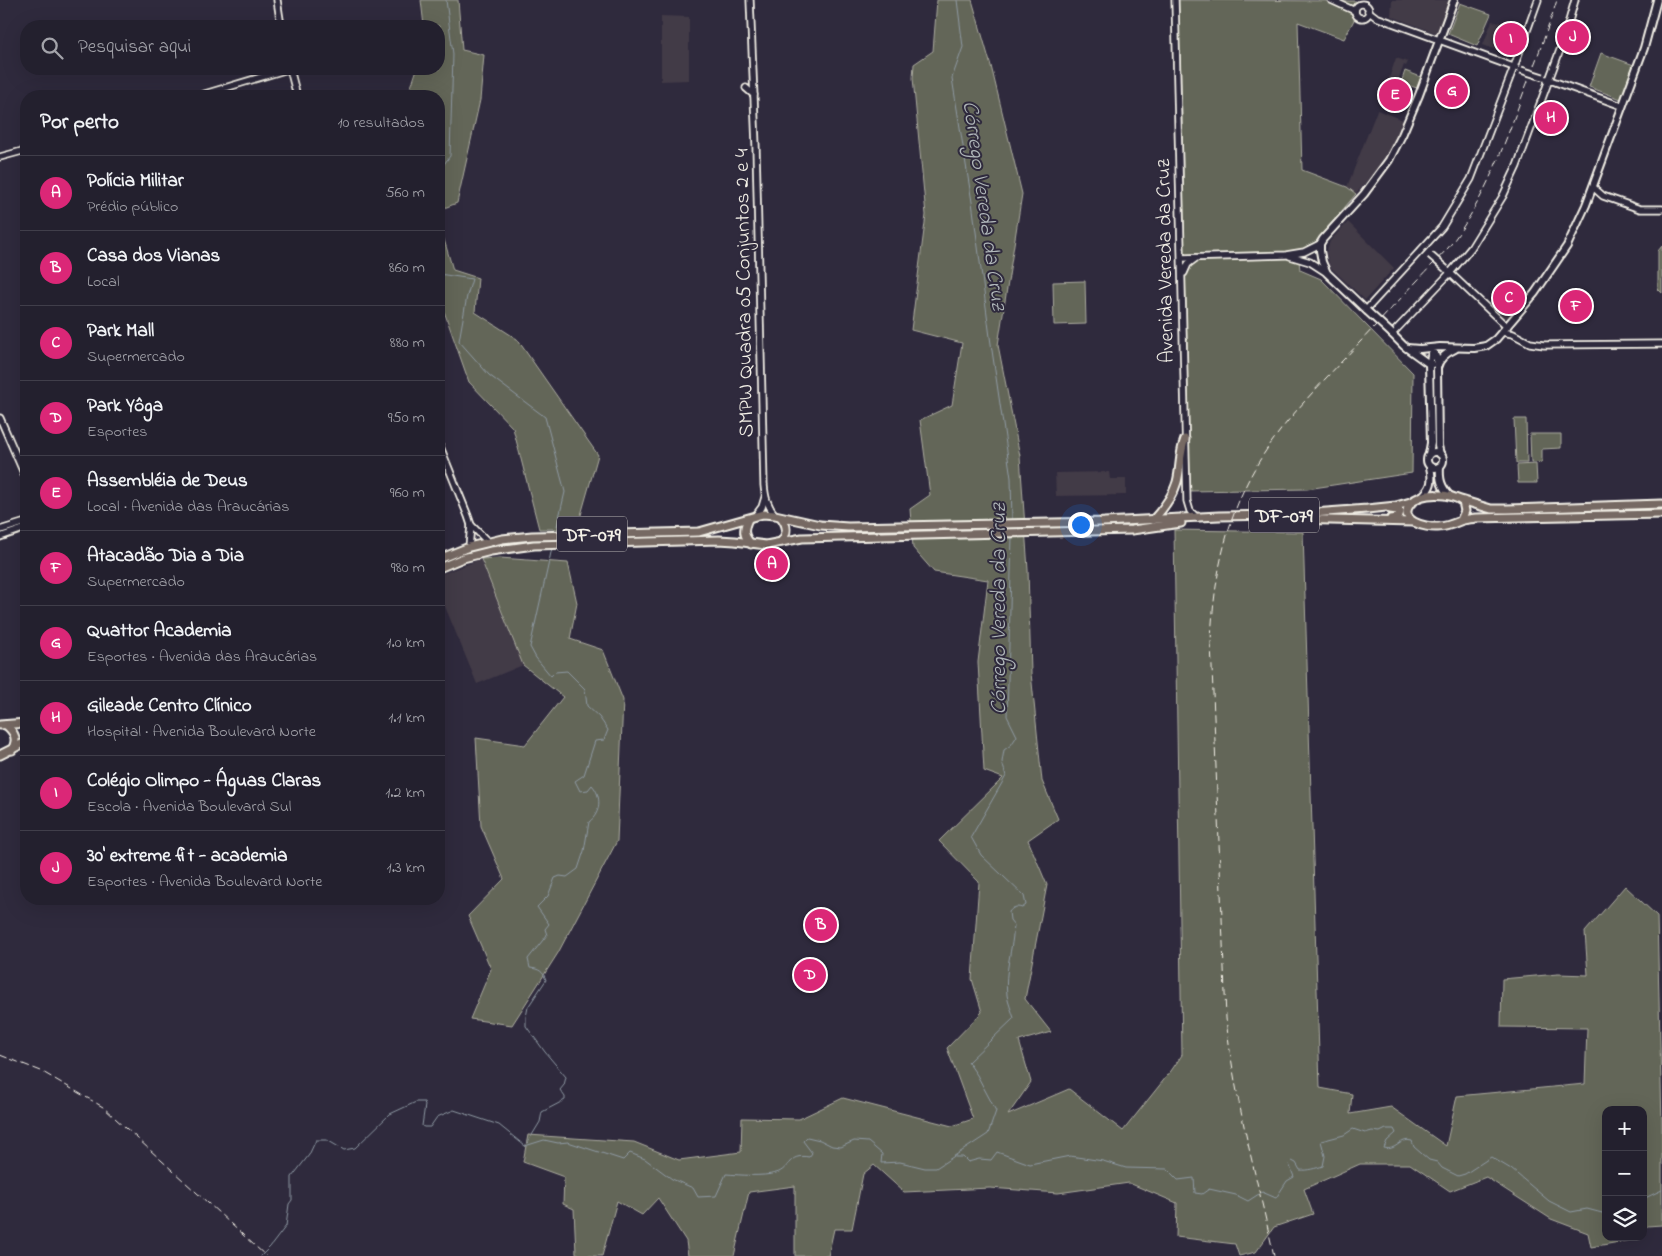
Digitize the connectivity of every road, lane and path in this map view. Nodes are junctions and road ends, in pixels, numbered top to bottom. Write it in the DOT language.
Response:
graph roads {
  1 [pos="277,0"];
  2 [pos="750,0"];
  3 [pos="1175,0"];
  4 [pos="1331,0"];
  5 [pos="1454,0"];
  6 [pos="1538,0"];
  7 [pos="1575,0"];
  8 [pos="1657,0"];
  9 [pos="1356,9"];
  10 [pos="1367,14"];
  11 [pos="280,20"];
  12 [pos="1440,39"];
  13 [pos="1518,69"];
  14 [pos="269,75"];
  15 [pos="291,75"];
  16 [pos="1549,79"];
  17 [pos="746,88"];
  18 [pos="218,90"];
  19 [pos="295,90"];
  20 [pos="754,95"];
  21 [pos="1622,106"];
  22 [pos="20,152"];
  23 [pos="0,157"];
  24 [pos="1593,187"];
  25 [pos="1589,196"];
  26 [pos="1603,196"];
  27 [pos="1662,209"];
  28 [pos="1181,228"];
  29 [pos="1320,244"];
  30 [pos="1423,248"];
  31 [pos="1286,255"];
  32 [pos="1182,258"];
  33 [pos="1196,258"];
  34 [pos="1448,271"];
  35 [pos="1327,273"];
  36 [pos="1183,283"];
  37 [pos="1367,311"];
  38 [pos="1506,328"];
  39 [pos="1392,333"];
  40 [pos="1513,334"];
  41 [pos="1662,344"];
  42 [pos="1408,348"];
  43 [pos="1456,349"];
  44 [pos="1438,363"];
  45 [pos="1429,364"];
  46 [pos="0,418"];
  47 [pos="1185,438"];
  48 [pos="1429,454"];
  49 [pos="1440,454"];
  50 [pos="445,460"];
  51 [pos="20,464"];
  52 [pos="1430,467"];
  53 [pos="1440,467"];
  54 [pos="1450,496"];
  55 [pos="765,497"];
  56 [pos="1417,500"];
  57 [pos="1461,500"];
  58 [pos="1662,504"];
  59 [pos="1367,509"];
  60 [pos="1662,514"];
  61 [pos="756,515"];
  62 [pos="778,516"];
  63 [pos="1197,518"];
  64 [pos="748,519"];
  65 [pos="1153,520"];
  66 [pos="1461,520"];
  67 [pos="1361,521"];
  68 [pos="1413,522"];
  69 [pos="20,524"];
  70 [pos="470,525"];
  71 [pos="1025,528"];
  72 [pos="0,530"];
  73 [pos="20,530"];
  74 [pos="0,536"];
  75 [pos="488,542"];
  76 [pos="781,542"];
  77 [pos="751,544"];
  78 [pos="469,547"];
  79 [pos="445,557"];
  80 [pos="445,566"];
  81 [pos="20,724"];
  82 [pos="3,725"];
  83 [pos="20,745"];
  84 [pos="12,750"];
  85 [pos="0,756"];
  1 -- 11 [label="street"];
  2 -- 20 [label="street, SMPW Quadra 05 Conjuntos 2 e 4"];
  3 -- 28 [label="street, Avenida Vereda da Cruz"];
  4 -- 9 [label="street"];
  5 -- 12 [label="main road"];
  6 -- 13 [label="street"];
  7 -- 16 [label="street"];
  8 -- 21 [label="main road"];
  9 -- 10 [label="street"];
  9 -- 10 [label="street"];
  10 -- 12 [label="street"];
  12 -- 13 [label="street"];
  12 -- 29 [label="main road"];
  13 -- 16 [label="street, bridge"];
  13 -- 30 [label="street"];
  14 -- 18 [label="street"];
  15 -- 19 [label="street"];
  16 -- 21 [label="street"];
  16 -- 34 [label="street"];
  17 -- 20 [label="street"];
  20 -- 55 [label="street, SMPW Quadra 05 Conjuntos 2 e 4"];
  21 -- 24 [label="main road"];
  22 -- 23 [label="street"];
  24 -- 25 [label="main road"];
  24 -- 26 [label="street"];
  25 -- 26 [label="street"];
  25 -- 38 [label="main road"];
  26 -- 27 [label="street"];
  28 -- 32 [label="street, Avenida Vereda da Cruz"];
  28 -- 33 [label="street"];
  29 -- 31 [label="street"];
  29 -- 35 [label="main road"];
  30 -- 34 [label="street, bridge"];
  30 -- 37 [label="street"];
  31 -- 33 [label="street"];
  31 -- 35 [label="street"];
  32 -- 33 [label="street"];
  32 -- 36 [label="street, Avenida Vereda da Cruz"];
  33 -- 36 [label="street"];
  34 -- 38 [label="street"];
  34 -- 39 [label="street"];
  35 -- 37 [label="main road"];
  36 -- 47 [label="street, Avenida Vereda da Cruz"];
  37 -- 39 [label="main road, bridge"];
  38 -- 40 [label="street"];
  38 -- 40 [label="street"];
  38 -- 43 [label="main road"];
  39 -- 42 [label="main road"];
  40 -- 41 [label="street"];
  42 -- 43 [label="main road"];
  42 -- 45 [label="main road"];
  43 -- 44 [label="main road"];
  44 -- 45 [label="main road"];
  44 -- 45 [label="main road"];
  44 -- 49 [label="main road"];
  45 -- 48 [label="main road"];
  46 -- 51 [label="street"];
  47 -- 63 [label="street, Avenida Vereda da Cruz"];
  47 -- 65 [label="main road"];
  48 -- 49 [label="main road"];
  48 -- 52 [label="main road"];
  49 -- 53 [label="main road"];
  50 -- 70 [label="street"];
  52 -- 53 [label="main road"];
  52 -- 56 [label="main road"];
  53 -- 54 [label="main road"];
  54 -- 56 [label="main road, DF-079"];
  54 -- 57 [label="main road, DF-079"];
  55 -- 61 [label="street, SMPW Quadra 05 Conjuntos 2 e 4"];
  55 -- 62 [label="street, SMPW Quadra 05 Conjuntos 2 e 4"];
  56 -- 59 [label="main road, DF-079"];
  56 -- 68 [label="main road"];
  57 -- 58 [label="main road, DF-079"];
  57 -- 66 [label="main road"];
  59 -- 63 [label="main road, DF-079"];
  59 -- 67 [label="main road"];
  60 -- 66 [label="main road, DF-079"];
  61 -- 62 [label="main road, DF-079"];
  61 -- 64 [label="main road, DF-079"];
  62 -- 71 [label="main road, DF-079"];
  62 -- 76 [label="main road"];
  63 -- 65 [label="main road, DF-079"];
  64 -- 75 [label="main road, DF-079"];
  64 -- 77 [label="main road"];
  65 -- 71 [label="main road, DF-079"];
  66 -- 68 [label="main road, DF-079"];
  67 -- 68 [label="main road, DF-079"];
  67 -- 71 [label="main road, DF-079"];
  69 -- 72 [label="street"];
  70 -- 75 [label="street"];
  70 -- 78 [label="street"];
  71 -- 76 [label="main road, DF-079"];
  73 -- 74 [label="street"];
  75 -- 78 [label="main road, DF-079"];
  76 -- 77 [label="main road, DF-079"];
  77 -- 80 [label="main road, DF-079"];
  78 -- 79 [label="main road, DF-079"];
  81 -- 82 [label="main road"];
  82 -- 84 [label="main road"];
  83 -- 84 [label="main road"];
  84 -- 85 [label="main road"];
}
